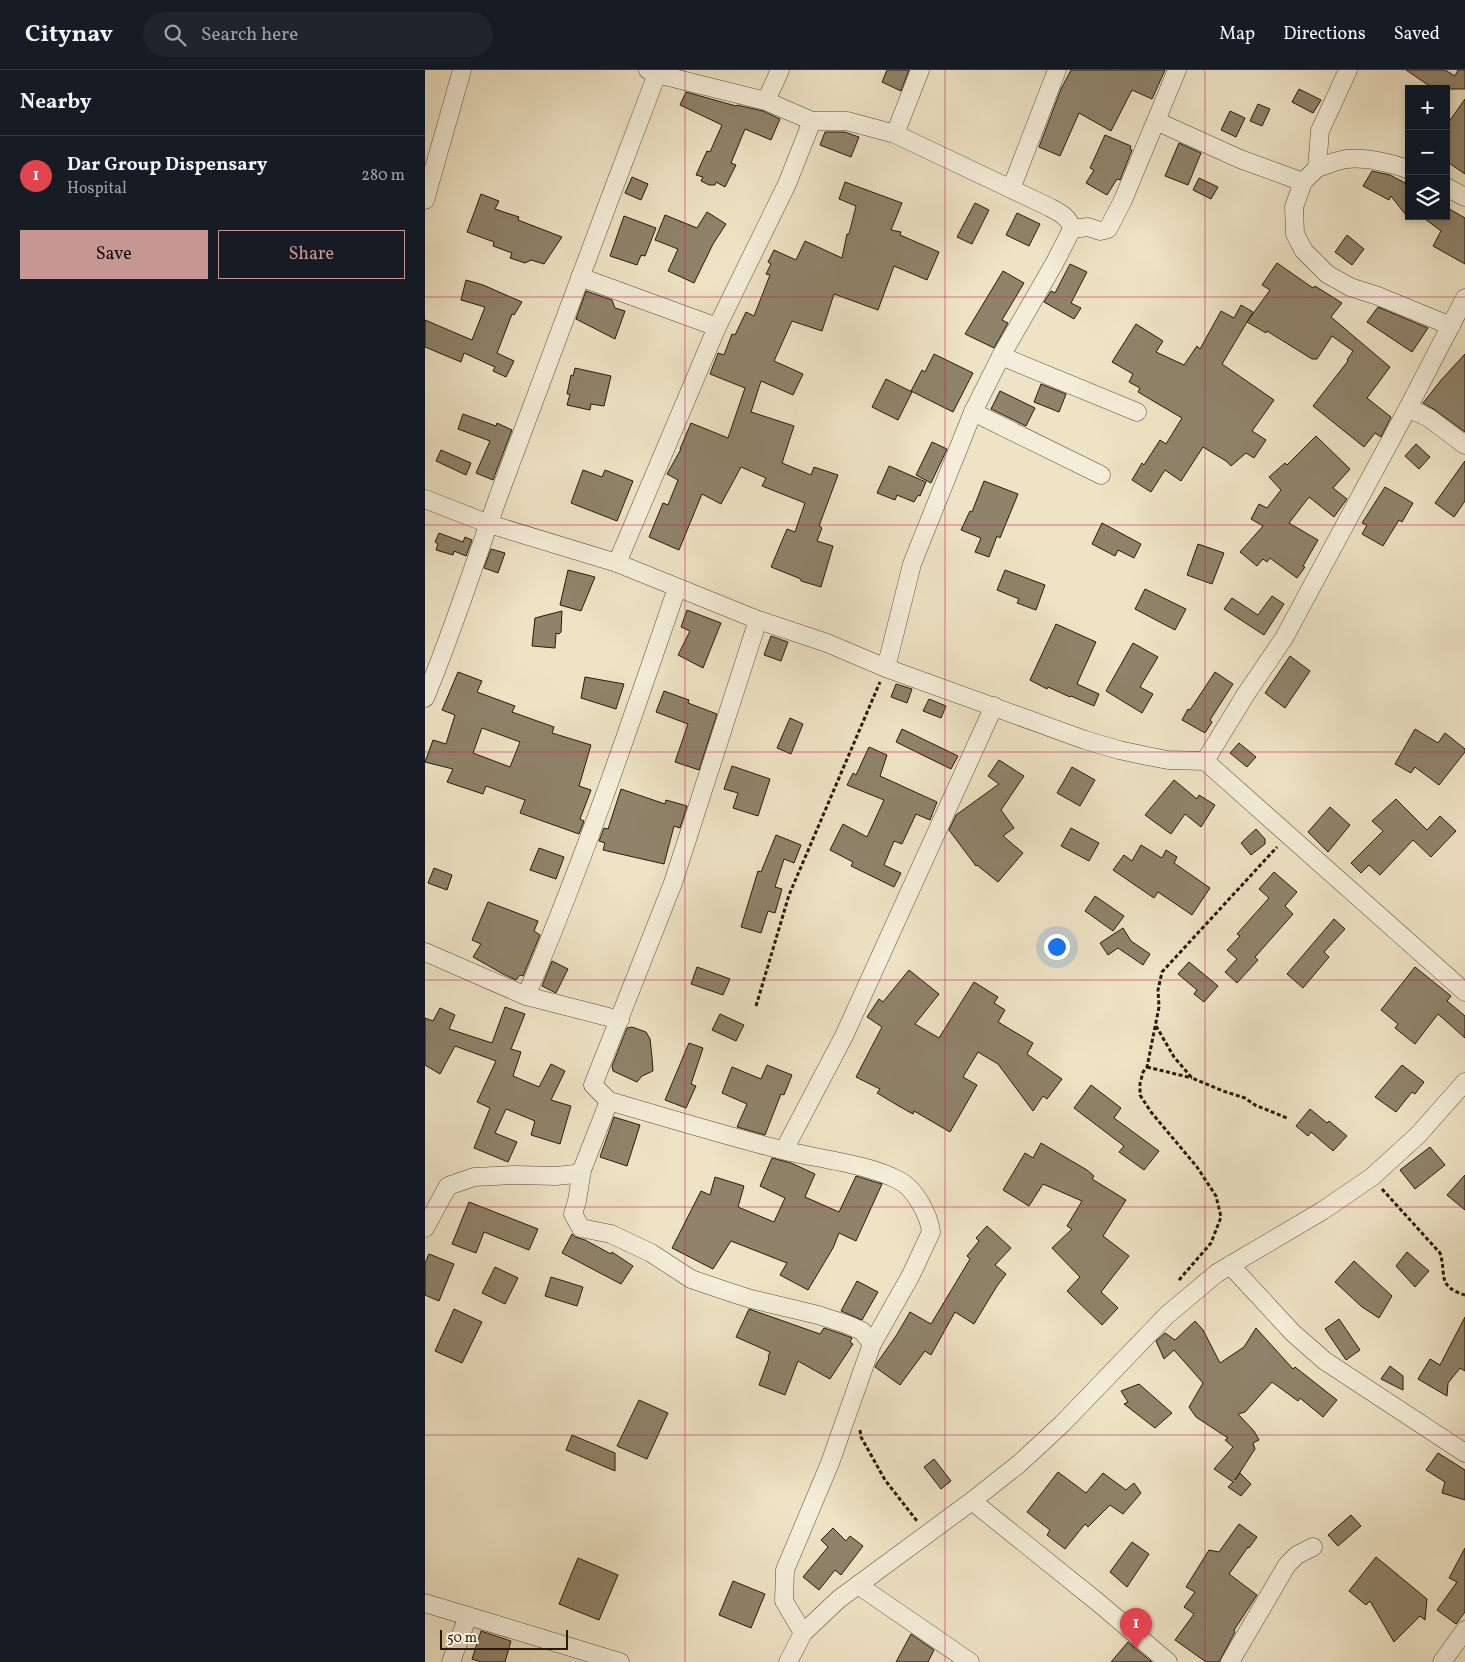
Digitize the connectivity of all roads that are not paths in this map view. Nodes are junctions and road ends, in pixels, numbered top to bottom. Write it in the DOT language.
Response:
graph roads {
  1 [pos="462,70"];
  2 [pos="780,70"];
  3 [pos="920,70"];
  4 [pos="1057,70"];
  5 [pos="1177,70"];
  6 [pos="1347,70"];
  7 [pos="653,72"];
  8 [pos="766,101"];
  9 [pos="812,121"];
  10 [pos="1156,121"];
  11 [pos="895,134"];
  12 [pos="1317,168"];
  13 [pos="1405,168"];
  14 [pos="1303,182"];
  15 [pos="1450,188"];
  16 [pos="1011,189"];
  17 [pos="1465,197"];
  18 [pos="425,200"];
  19 [pos="1072,229"];
  20 [pos="580,277"];
  21 [pos="1465,298"];
  22 [pos="1451,326"];
  23 [pos="717,327"];
  24 [pos="1001,356"];
  25 [pos="1408,408"];
  26 [pos="973,412"];
  27 [pos="1137,412"];
  28 [pos="1465,445"];
  29 [pos="1101,475"];
  30 [pos="425,499"];
  31 [pos="489,524"];
  32 [pos="617,563"];
  33 [pos="677,588"];
  34 [pos="758,620"];
  35 [pos="886,668"];
  36 [pos="425,698"];
  37 [pos="994,706"];
  38 [pos="1205,762"];
  39 [pos="425,952"];
  40 [pos="1465,992"];
  41 [pos="526,996"];
  42 [pos="620,1020"];
  43 [pos="1465,1082"];
  44 [pos="609,1101"];
  45 [pos="784,1150"];
  46 [pos="582,1170"];
  47 [pos="425,1228"];
  48 [pos="1230,1265"];
  49 [pos="872,1344"];
  50 [pos="1465,1453"];
  51 [pos="972,1501"];
  52 [pos="1313,1546"];
  53 [pos="858,1585"];
  54 [pos="425,1603"];
  55 [pos="468,1616"];
  56 [pos="1465,1630"];
  57 [pos="803,1633"];
  58 [pos="451,1662"];
  59 [pos="620,1662"];
  60 [pos="788,1662"];
  61 [pos="970,1662"];
  62 [pos="1168,1662"];
  63 [pos="1229,1662"];
  64 [pos="1442,1662"];
  1 -- 18 [label="street"];
  2 -- 8 [label="street"];
  3 -- 11 [label="street"];
  4 -- 16 [label="street"];
  5 -- 10 [label="street"];
  6 -- 12 [label="street"];
  7 -- 8 [label="street"];
  7 -- 20 [label="street"];
  8 -- 9 [label="street"];
  9 -- 11 [label="street"];
  9 -- 23 [label="street"];
  10 -- 14 [label="street"];
  10 -- 19 [label="street"];
  11 -- 16 [label="street"];
  12 -- 13 [label="street"];
  12 -- 14 [label="street"];
  14 -- 22 [label="street"];
  15 -- 17 [label="street"];
  16 -- 19 [label="street"];
  19 -- 24 [label="street"];
  20 -- 23 [label="street"];
  20 -- 31 [label="street"];
  21 -- 22 [label="street"];
  22 -- 25 [label="street"];
  23 -- 32 [label="street"];
  24 -- 26 [label="street"];
  24 -- 27 [label="street"];
  25 -- 28 [label="street"];
  25 -- 38 [label="street"];
  26 -- 29 [label="street"];
  26 -- 35 [label="street"];
  30 -- 31 [label="street"];
  31 -- 32 [label="street"];
  31 -- 36 [label="street"];
  32 -- 33 [label="street"];
  33 -- 34 [label="street"];
  33 -- 41 [label="street"];
  34 -- 35 [label="street"];
  34 -- 42 [label="street"];
  35 -- 37 [label="street"];
  37 -- 38 [label="street"];
  37 -- 45 [label="street"];
  38 -- 40 [label="street"];
  39 -- 41 [label="street"];
  41 -- 42 [label="street"];
  42 -- 44 [label="street"];
  43 -- 48 [label="street"];
  44 -- 45 [label="street"];
  44 -- 46 [label="street"];
  45 -- 49 [label="street"];
  46 -- 47 [label="street"];
  46 -- 49 [label="street"];
  48 -- 50 [label="street"];
  48 -- 51 [label="street"];
  49 -- 57 [label="street"];
  51 -- 53 [label="street"];
  51 -- 62 [label="street"];
  52 -- 63 [label="street"];
  53 -- 57 [label="street"];
  53 -- 61 [label="street"];
  54 -- 55 [label="street"];
  55 -- 58 [label="street"];
  55 -- 59 [label="street"];
  56 -- 64 [label="street"];
  57 -- 60 [label="street"];
}
